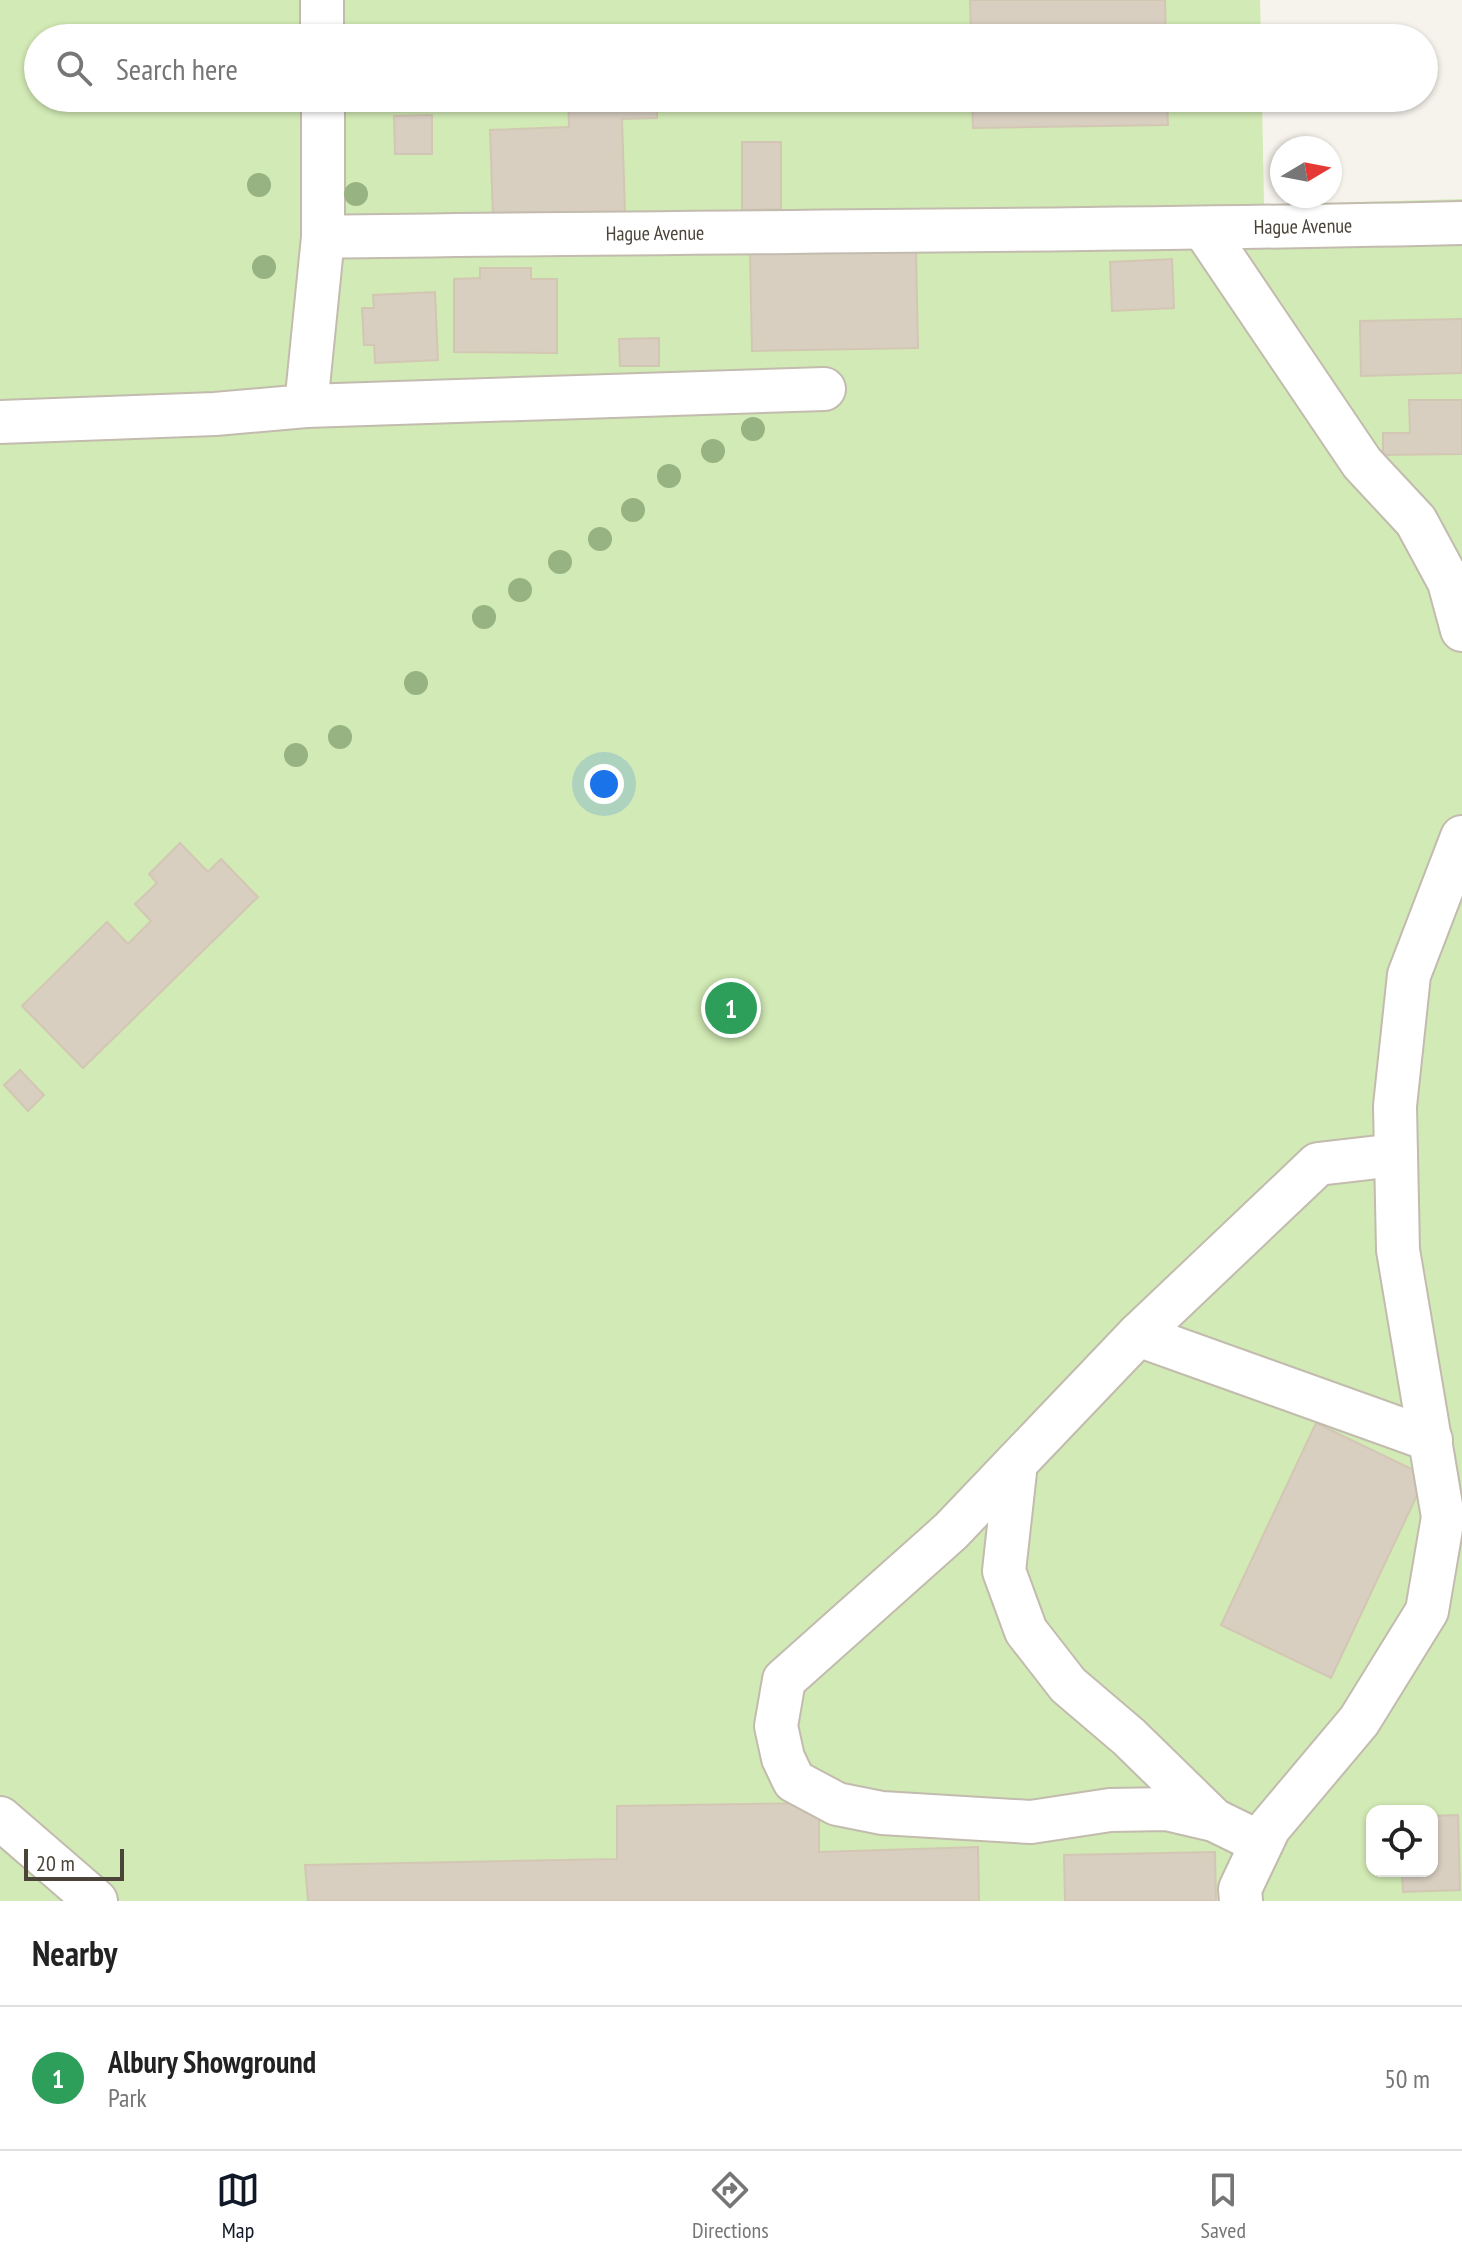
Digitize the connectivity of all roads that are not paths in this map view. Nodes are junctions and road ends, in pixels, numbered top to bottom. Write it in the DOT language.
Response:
graph roads {
  1 [pos="322,0"];
  2 [pos="322,24"];
  3 [pos="323,112"];
  4 [pos="1462,223"];
  5 [pos="1204,229"];
  6 [pos="323,237"];
  7 [pos="824,389"];
  8 [pos="306,406"];
  9 [pos="0,422"];
  10 [pos="1462,630"];
  11 [pos="1462,837"];
  12 [pos="1396,1155"];
  13 [pos="1138,1335"];
  14 [pos="1431,1440"];
  15 [pos="1016,1463"];
  16 [pos="0,1818"];
  17 [pos="1214,1820"];
  18 [pos="1261,1843"];
  19 [pos="96,1901"];
  20 [pos="1241,1901"];
  1 -- 2 [label="lane"];
  3 -- 6 [label="lane"];
  4 -- 5 [label="lane, Hague Avenue"];
  5 -- 6 [label="lane, Hague Avenue"];
  5 -- 10 [label="lane"];
  6 -- 8 [label="lane"];
  7 -- 8 [label="lane"];
  8 -- 9 [label="lane"];
  11 -- 12 [label="lane"];
  12 -- 13 [label="lane"];
  12 -- 14 [label="lane"];
  13 -- 14 [label="lane"];
  13 -- 15 [label="lane"];
  14 -- 18 [label="lane"];
  15 -- 17 [label="lane"];
  15 -- 17 [label="lane"];
  16 -- 19 [label="lane"];
  17 -- 18 [label="lane"];
  18 -- 20 [label="lane"];
}
